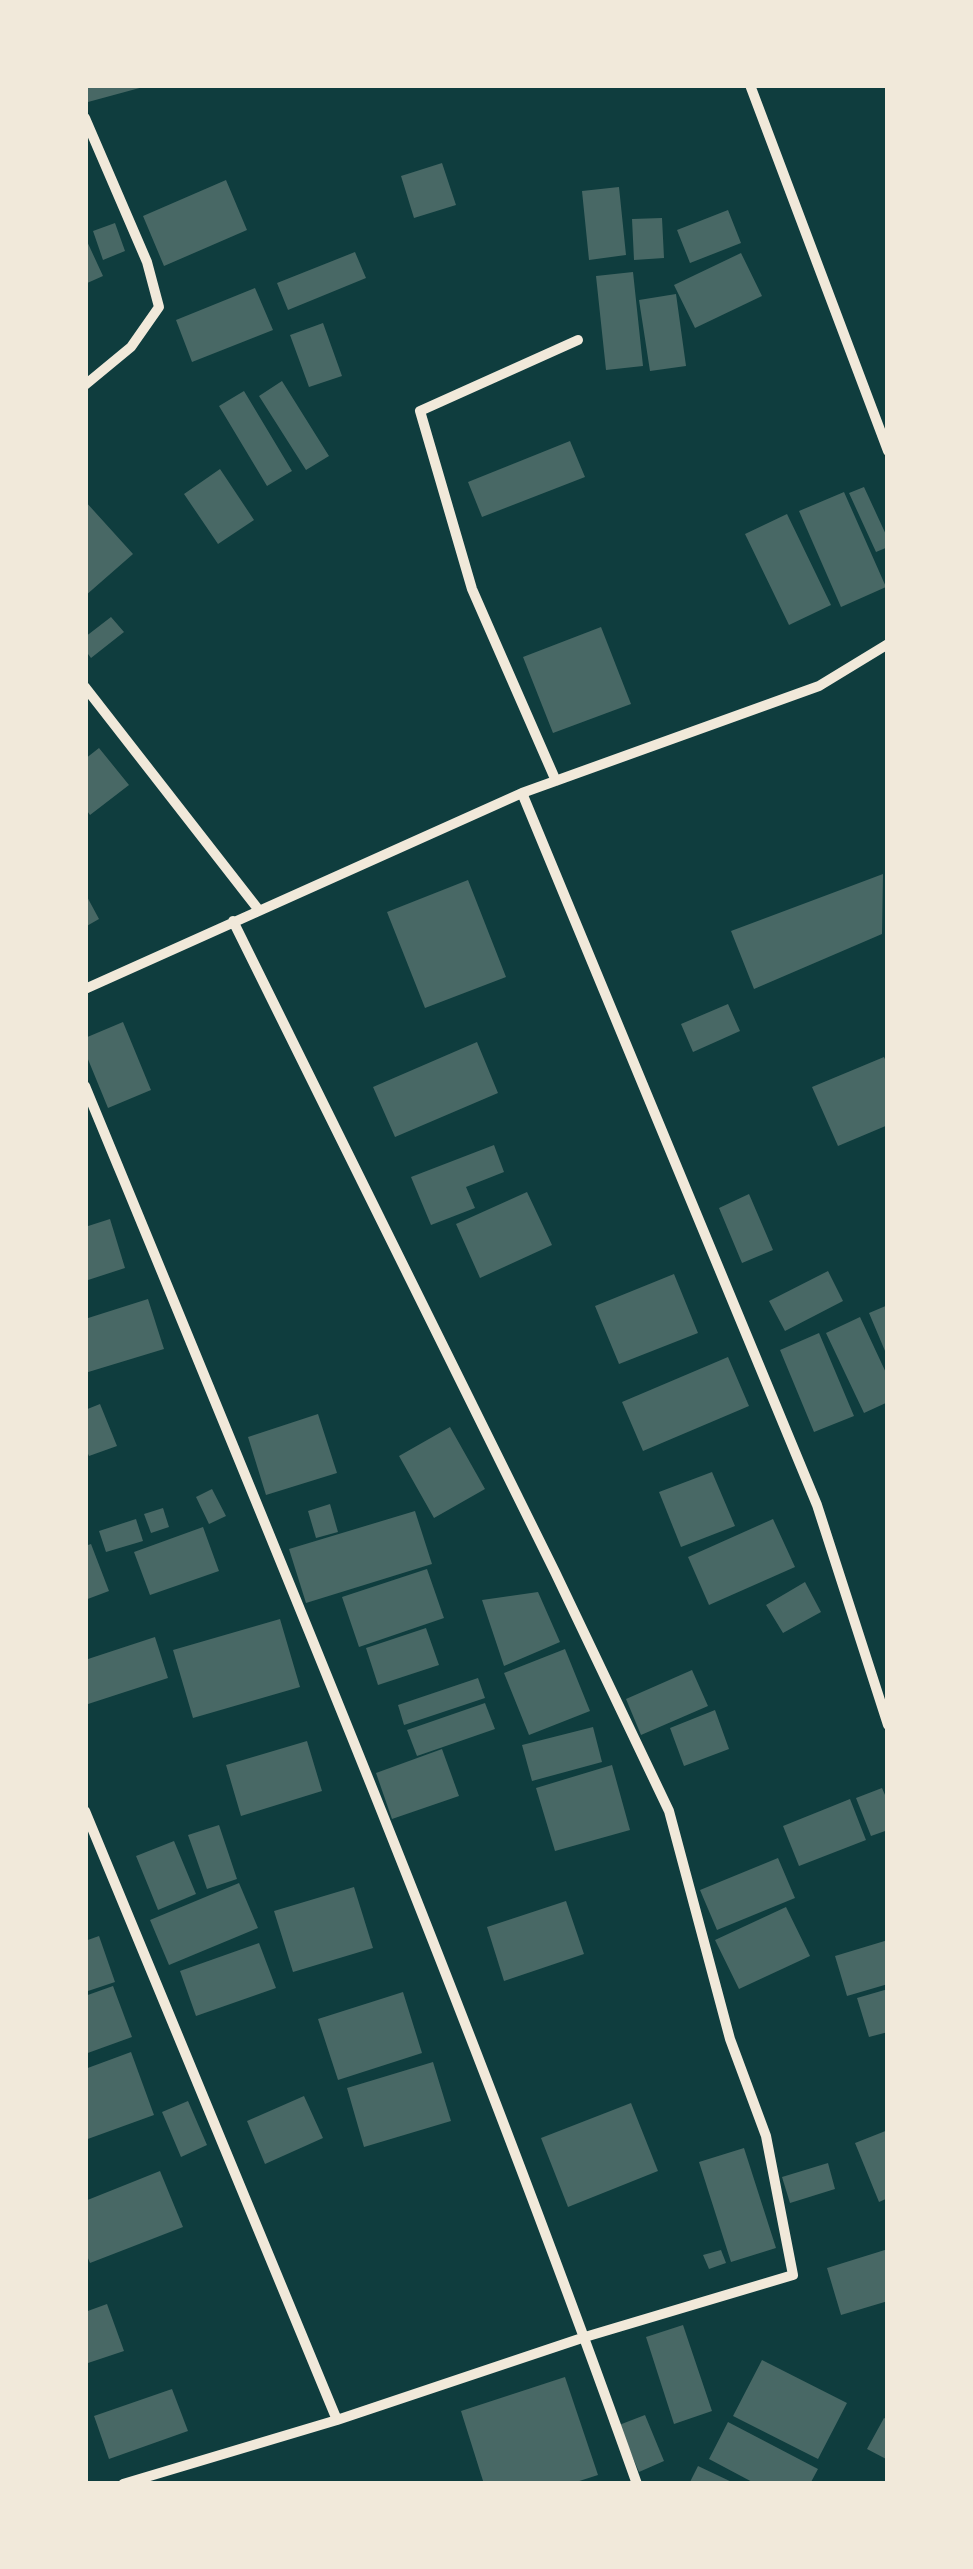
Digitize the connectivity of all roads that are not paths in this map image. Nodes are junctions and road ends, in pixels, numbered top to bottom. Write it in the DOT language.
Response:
graph roads {
  1 [pos="750,85"];
  2 [pos="85,118"];
  3 [pos="578,340"];
  4 [pos="85,385"];
  5 [pos="888,451"];
  6 [pos="888,644"];
  7 [pos="85,687"];
  8 [pos="556,781"];
  9 [pos="522,793"];
  10 [pos="258,909"];
  11 [pos="232,921"];
  12 [pos="85,989"];
  13 [pos="85,1086"];
  14 [pos="888,1725"];
  15 [pos="85,1811"];
  16 [pos="585,2337"];
  17 [pos="337,2420"];
  18 [pos="124,2484"];
  19 [pos="637,2484"];
  1 -- 5 [label="street"];
  2 -- 4 [label="street"];
  3 -- 8 [label="street"];
  6 -- 8 [label="street"];
  7 -- 10 [label="street"];
  8 -- 9 [label="street"];
  9 -- 10 [label="street"];
  9 -- 14 [label="street"];
  10 -- 11 [label="street"];
  11 -- 12 [label="street"];
  11 -- 16 [label="street"];
  13 -- 16 [label="street"];
  15 -- 17 [label="street"];
  16 -- 17 [label="street"];
  16 -- 19 [label="street"];
  17 -- 18 [label="street"];
}
